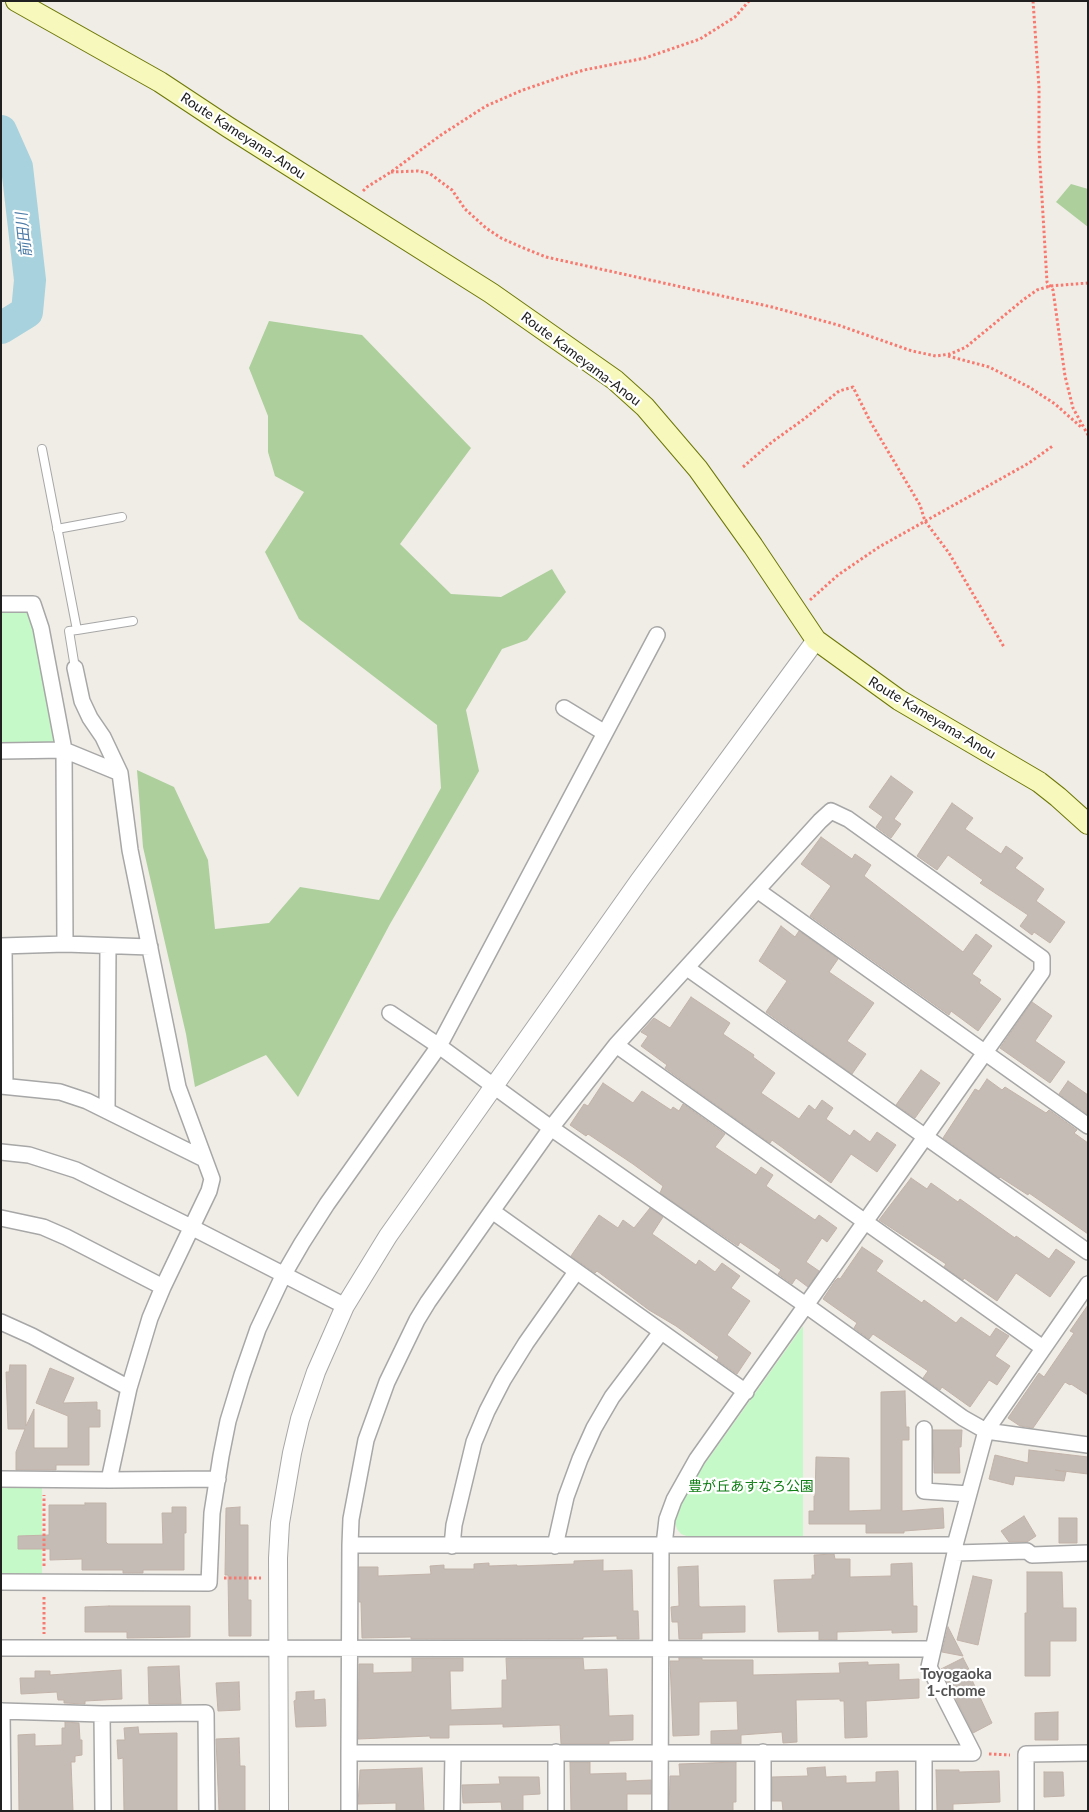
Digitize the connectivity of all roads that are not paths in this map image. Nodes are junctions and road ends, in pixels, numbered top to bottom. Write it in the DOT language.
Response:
graph roads {
  1 [pos="19,2"];
  2 [pos="42,449"];
  3 [pos="122,517"];
  4 [pos="57,529"];
  5 [pos="1,604"];
  6 [pos="133,621"];
  7 [pos="76,630"];
  8 [pos="657,636"];
  9 [pos="816,640"];
  10 [pos="75,668"];
  11 [pos="564,708"];
  12 [pos="605,733"];
  13 [pos="64,750"];
  14 [pos="1,751"];
  15 [pos="120,773"];
  16 [pos="1088,824"];
  17 [pos="757,890"];
  18 [pos="65,944"];
  19 [pos="3,946"];
  20 [pos="108,946"];
  21 [pos="150,947"];
  22 [pos="687,968"];
  23 [pos="390,1013"];
  24 [pos="616,1045"];
  25 [pos="439,1046"];
  26 [pos="985,1053"];
  27 [pos="3,1086"];
  28 [pos="494,1086"];
  29 [pos="107,1110"];
  30 [pos="1088,1126"];
  31 [pos="551,1128"];
  32 [pos="925,1136"];
  33 [pos="1,1152"];
  34 [pos="204,1159"];
  35 [pos="492,1211"];
  36 [pos="1,1218"];
  37 [pos="865,1223"];
  38 [pos="191,1226"];
  39 [pos="1088,1252"];
  40 [pos="576,1272"];
  41 [pos="284,1274"];
  42 [pos="1088,1284"];
  43 [pos="163,1287"];
  44 [pos="345,1306"];
  45 [pos="807,1306"];
  46 [pos="1,1322"];
  47 [pos="661,1332"];
  48 [pos="1043,1348"];
  49 [pos="129,1388"];
  50 [pos="746,1392"];
  51 [pos="924,1429"];
  52 [pos="986,1431"];
  53 [pos="1088,1445"];
  54 [pos="1,1479"];
  55 [pos="218,1479"];
  56 [pos="109,1480"];
  57 [pos="969,1494"];
  58 [pos="350,1545"];
  59 [pos="662,1545"];
  60 [pos="452,1546"];
  61 [pos="555,1546"];
  62 [pos="955,1549"];
  63 [pos="1088,1554"];
  64 [pos="1,1582"];
  65 [pos="1,1648"];
  66 [pos="279,1648"];
  67 [pos="350,1648"];
  68 [pos="661,1649"];
  69 [pos="933,1649"];
  70 [pos="2,1711"];
  71 [pos="102,1714"];
  72 [pos="349,1752"];
  73 [pos="556,1752"];
  74 [pos="763,1752"];
  75 [pos="453,1753"];
  76 [pos="661,1753"];
  77 [pos="1088,1753"];
  78 [pos="924,1754"];
  79 [pos="3,1811"];
  80 [pos="103,1811"];
  81 [pos="207,1811"];
  82 [pos="279,1811"];
  83 [pos="349,1811"];
  84 [pos="452,1811"];
  85 [pos="556,1811"];
  86 [pos="660,1811"];
  87 [pos="763,1811"];
  88 [pos="924,1811"];
  89 [pos="1026,1811"];
  1 -- 9 [label="main road, Route Kameyama-Anou"];
  2 -- 4 [label="lane"];
  3 -- 4 [label="lane"];
  4 -- 7 [label="lane"];
  5 -- 13 [label="street"];
  6 -- 7 [label="lane"];
  7 -- 10 [label="lane"];
  8 -- 12 [label="street"];
  9 -- 16 [label="main road, Route Kameyama-Anou"];
  9 -- 28 [label="street"];
  10 -- 15 [label="street"];
  11 -- 12 [label="street"];
  12 -- 25 [label="street"];
  13 -- 14 [label="street"];
  13 -- 15 [label="street"];
  13 -- 18 [label="street"];
  15 -- 21 [label="street"];
  17 -- 22 [label="street"];
  17 -- 26 [label="street"];
  17 -- 26 [label="street"];
  18 -- 19 [label="street"];
  18 -- 20 [label="street"];
  19 -- 27 [label="street"];
  20 -- 21 [label="street"];
  20 -- 29 [label="street"];
  21 -- 34 [label="street"];
  22 -- 24 [label="street"];
  22 -- 32 [label="street"];
  23 -- 25 [label="street"];
  24 -- 31 [label="street"];
  24 -- 37 [label="street"];
  25 -- 28 [label="street"];
  25 -- 41 [label="street"];
  26 -- 30 [label="street"];
  26 -- 32 [label="street"];
  27 -- 29 [label="street"];
  28 -- 31 [label="street"];
  28 -- 44 [label="street"];
  29 -- 34 [label="street"];
  31 -- 35 [label="street"];
  31 -- 45 [label="street"];
  32 -- 37 [label="street"];
  32 -- 39 [label="street"];
  33 -- 38 [label="street"];
  34 -- 38 [label="street"];
  35 -- 40 [label="street"];
  35 -- 58 [label="street"];
  36 -- 43 [label="street"];
  37 -- 45 [label="street"];
  37 -- 48 [label="street"];
  38 -- 41 [label="street"];
  38 -- 43 [label="street"];
  40 -- 47 [label="street"];
  40 -- 60 [label="street"];
  41 -- 44 [label="street"];
  41 -- 55 [label="street"];
  42 -- 48 [label="street"];
  43 -- 49 [label="street"];
  44 -- 66 [label="street"];
  45 -- 50 [label="street"];
  45 -- 52 [label="street"];
  46 -- 49 [label="street"];
  47 -- 50 [label="street"];
  47 -- 61 [label="street"];
  48 -- 52 [label="street"];
  49 -- 56 [label="street"];
  50 -- 59 [label="street"];
  51 -- 57 [label="street"];
  52 -- 53 [label="street"];
  52 -- 57 [label="street"];
  54 -- 56 [label="street"];
  55 -- 56 [label="street"];
  55 -- 64 [label="street"];
  57 -- 62 [label="street"];
  58 -- 60 [label="street"];
  58 -- 67 [label="street"];
  59 -- 61 [label="street"];
  59 -- 62 [label="street"];
  59 -- 68 [label="street"];
  60 -- 61 [label="street"];
  62 -- 63 [label="street"];
  62 -- 69 [label="street"];
  65 -- 66 [label="street"];
  66 -- 67 [label="street"];
  66 -- 82 [label="street"];
  67 -- 68 [label="street"];
  67 -- 72 [label="street"];
  68 -- 69 [label="street"];
  68 -- 76 [label="street"];
  69 -- 78 [label="street"];
  70 -- 71 [label="street"];
  70 -- 79 [label="street"];
  71 -- 80 [label="street"];
  71 -- 81 [label="street"];
  72 -- 75 [label="street"];
  72 -- 83 [label="street"];
  73 -- 75 [label="street"];
  73 -- 76 [label="street"];
  73 -- 85 [label="street"];
  74 -- 76 [label="street"];
  74 -- 78 [label="street"];
  74 -- 87 [label="street"];
  75 -- 84 [label="street"];
  76 -- 86 [label="street"];
  77 -- 89 [label="street"];
  78 -- 88 [label="street"];
}
